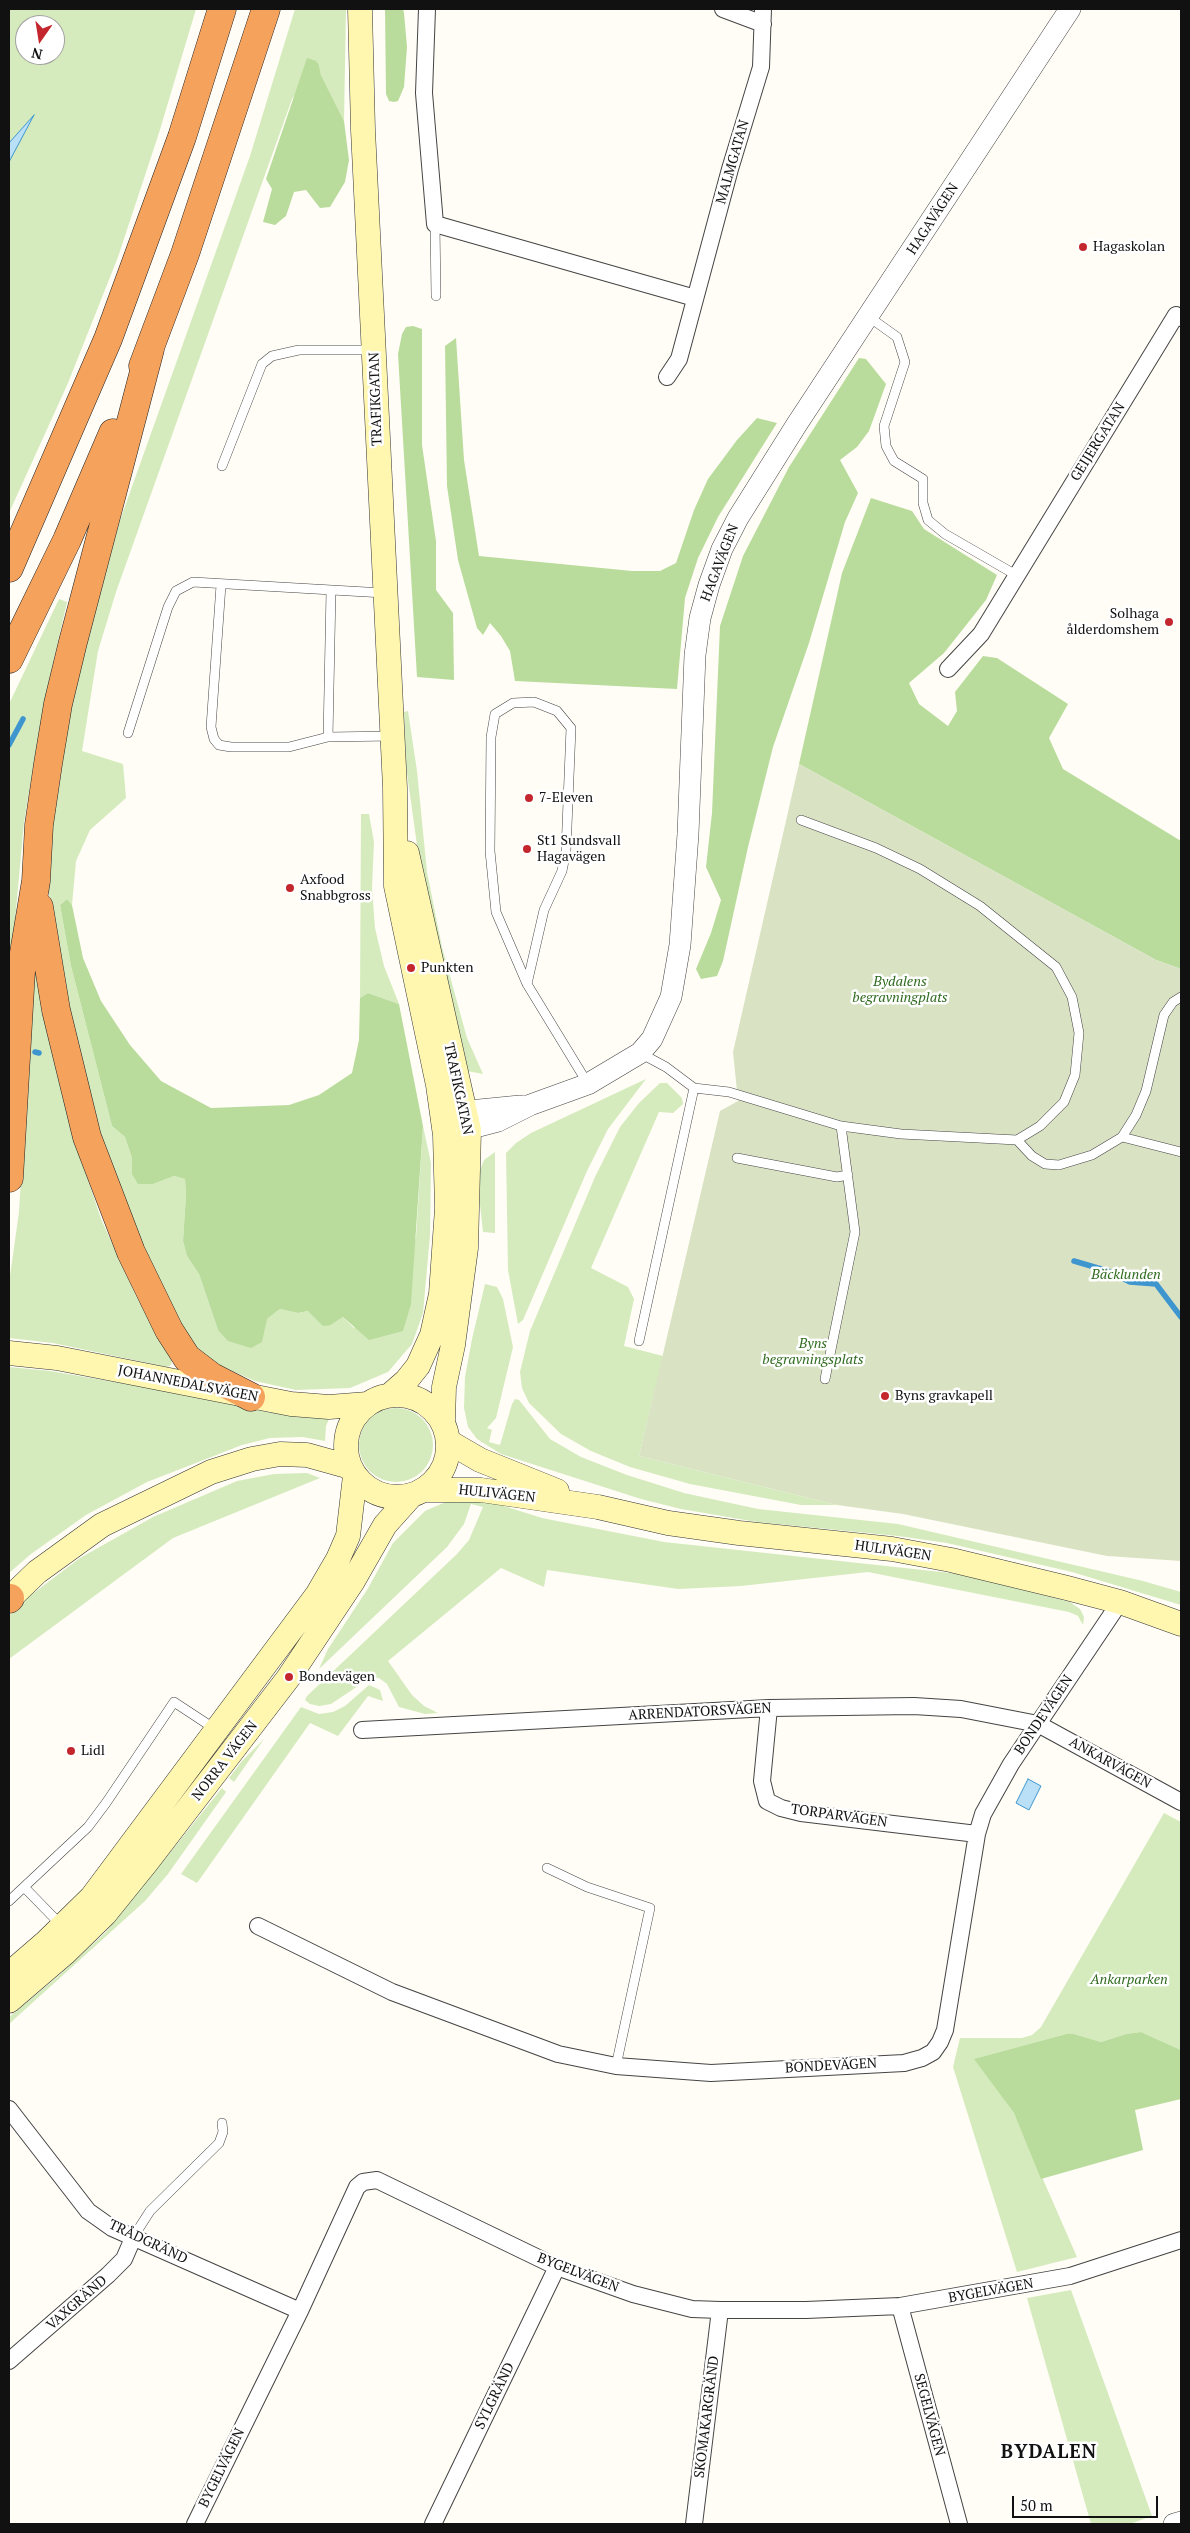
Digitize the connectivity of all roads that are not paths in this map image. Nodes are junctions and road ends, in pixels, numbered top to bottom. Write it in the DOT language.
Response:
graph roads {
  1 [pos="222,9"];
  2 [pos="266,9"];
  3 [pos="360,9"];
  4 [pos="427,9"];
  5 [pos="723,9"];
  6 [pos="1070,9"];
  7 [pos="763,16"];
  8 [pos="435,224"];
  9 [pos="436,296"];
  10 [pos="695,298"];
  11 [pos="1180,313"];
  12 [pos="869,317"];
  13 [pos="150,349"];
  14 [pos="374,350"];
  15 [pos="667,377"];
  16 [pos="222,466"];
  17 [pos="9,568"];
  18 [pos="1016,575"];
  19 [pos="221,585"];
  20 [pos="331,591"];
  21 [pos="384,593"];
  22 [pos="9,659"];
  23 [pos="948,668"];
  24 [pos="128,733"];
  25 [pos="392,736"];
  26 [pos="328,737"];
  27 [pos="395,788"];
  28 [pos="801,820"];
  29 [pos="36,881"];
  30 [pos="527,984"];
  31 [pos="1181,997"];
  32 [pos="640,1053"];
  33 [pos="588,1084"];
  34 [pos="694,1088"];
  35 [pos="466,1121"];
  36 [pos="443,1125"];
  37 [pos="841,1126"];
  38 [pos="1122,1136"];
  39 [pos="1017,1140"];
  40 [pos="1181,1152"];
  41 [pos="736,1158"];
  42 [pos="848,1176"];
  43 [pos="9,1178"];
  44 [pos="639,1341"];
  45 [pos="9,1353"];
  46 [pos="825,1379"];
  47 [pos="390,1395"];
  48 [pos="251,1397"];
  49 [pos="368,1404"];
  50 [pos="446,1432"];
  51 [pos="353,1472"];
  52 [pos="418,1493"];
  53 [pos="598,1507"];
  54 [pos="9,1599"];
  55 [pos="1120,1602"];
  56 [pos="1181,1624"];
  57 [pos="769,1708"];
  58 [pos="1038,1724"];
  59 [pos="218,1730"];
  60 [pos="362,1730"];
  61 [pos="1181,1802"];
  62 [pos="977,1834"];
  63 [pos="547,1868"];
  64 [pos="24,1887"];
  65 [pos="9,1901"];
  66 [pos="62,1926"];
  67 [pos="258,1926"];
  68 [pos="9,1974"];
  69 [pos="9,2001"];
  70 [pos="616,2066"];
  71 [pos="9,2109"];
  72 [pos="222,2123"];
  73 [pos="134,2236"];
  74 [pos="1181,2240"];
  75 [pos="557,2267"];
  76 [pos="900,2306"];
  77 [pos="720,2310"];
  78 [pos="300,2311"];
  79 [pos="9,2361"];
  80 [pos="1181,2522"];
  81 [pos="194,2524"];
  82 [pos="433,2524"];
  83 [pos="694,2524"];
  84 [pos="959,2524"];
  85 [pos="1174,2524"];
  1 -- 17 [label="highway"];
  2 -- 13 [label="highway"];
  3 -- 14 [label="main road, TRAFIKGATAN"];
  4 -- 8 [label="street"];
  5 -- 7 [label="street, MALMGATAN"];
  6 -- 12 [label="street, HAGAVÄGEN"];
  7 -- 10 [label="street, MALMGATAN"];
  8 -- 9 [label="lane"];
  8 -- 10 [label="street"];
  10 -- 15 [label="street, MALMGATAN"];
  11 -- 18 [label="street, GEIJERGATAN"];
  12 -- 18 [label="lane"];
  12 -- 32 [label="street, HAGAVÄGEN"];
  13 -- 22 [label="highway"];
  13 -- 29 [label="highway"];
  14 -- 16 [label="lane"];
  14 -- 21 [label="main road, TRAFIKGATAN"];
  18 -- 23 [label="street, GEIJERGATAN"];
  19 -- 20 [label="lane"];
  19 -- 24 [label="lane"];
  19 -- 26 [label="lane"];
  20 -- 21 [label="lane"];
  20 -- 26 [label="lane"];
  21 -- 25 [label="main road, TRAFIKGATAN"];
  25 -- 26 [label="lane"];
  25 -- 27 [label="main road, TRAFIKGATAN"];
  27 -- 35 [label="main road, TRAFIKGATAN"];
  27 -- 36 [label="main road, TRAFIKGATAN"];
  28 -- 39 [label="lane"];
  29 -- 43 [label="highway"];
  29 -- 48 [label="highway"];
  30 -- 30 [label="lane"];
  30 -- 33 [label="lane"];
  31 -- 38 [label="lane"];
  32 -- 33 [label="street, HAGAVÄGEN"];
  32 -- 34 [label="lane"];
  33 -- 35 [label="street, HAGAVÄGEN"];
  34 -- 37 [label="lane"];
  34 -- 44 [label="lane"];
  35 -- 36 [label="street, HAGAVÄGEN"];
  35 -- 50 [label="main road, TRAFIKGATAN"];
  36 -- 47 [label="main road, TRAFIKGATAN"];
  37 -- 39 [label="lane"];
  37 -- 42 [label="lane"];
  38 -- 39 [label="lane"];
  38 -- 40 [label="lane"];
  41 -- 42 [label="lane"];
  42 -- 46 [label="lane"];
  45 -- 48 [label="main road, JOHANNEDALSVÄGEN"];
  47 -- 49 [label="main road"];
  47 -- 50 [label="main road"];
  48 -- 49 [label="main road, JOHANNEDALSVÄGEN"];
  49 -- 51 [label="main road"];
  50 -- 52 [label="main road"];
  50 -- 53 [label="main road, HULIVÄGEN"];
  51 -- 52 [label="main road"];
  51 -- 54 [label="main road"];
  51 -- 59 [label="main road, NORRA VÄGEN"];
  52 -- 53 [label="main road, HULIVÄGEN"];
  52 -- 69 [label="main road, NORRA VÄGEN"];
  53 -- 55 [label="main road, HULIVÄGEN"];
  55 -- 56 [label="main road, HULIVÄGEN"];
  55 -- 58 [label="street, BONDEVÄGEN"];
  57 -- 58 [label="street, ARRENDATORSVÄGEN"];
  57 -- 60 [label="street, ARRENDATORSVÄGEN"];
  57 -- 62 [label="street, TORPARVÄGEN"];
  58 -- 61 [label="street, ANKARVÄGEN"];
  58 -- 62 [label="street, BONDEVÄGEN"];
  59 -- 64 [label="lane"];
  59 -- 66 [label="main road, NORRA VÄGEN"];
  62 -- 70 [label="street, BONDEVÄGEN"];
  63 -- 70 [label="lane"];
  64 -- 65 [label="lane"];
  64 -- 66 [label="lane"];
  66 -- 68 [label="main road, NORRA VÄGEN"];
  67 -- 70 [label="street, BONDEVÄGEN"];
  71 -- 73 [label="street, TRÅDGRÄND"];
  72 -- 73 [label="lane"];
  73 -- 78 [label="street, TRÅDGRÄND"];
  73 -- 79 [label="street, VAXGRÄND"];
  74 -- 76 [label="street, BYGELVÄGEN"];
  75 -- 77 [label="street, BYGELVÄGEN"];
  75 -- 78 [label="street, BYGELVÄGEN"];
  75 -- 82 [label="street, SYLGRÄND"];
  76 -- 77 [label="street, BYGELVÄGEN"];
  76 -- 84 [label="street, SEGELVÄGEN"];
  77 -- 83 [label="street, SKOMAKARGRÄND"];
  78 -- 81 [label="street, BYGELVÄGEN"];
  80 -- 85 [label="street"];
}
